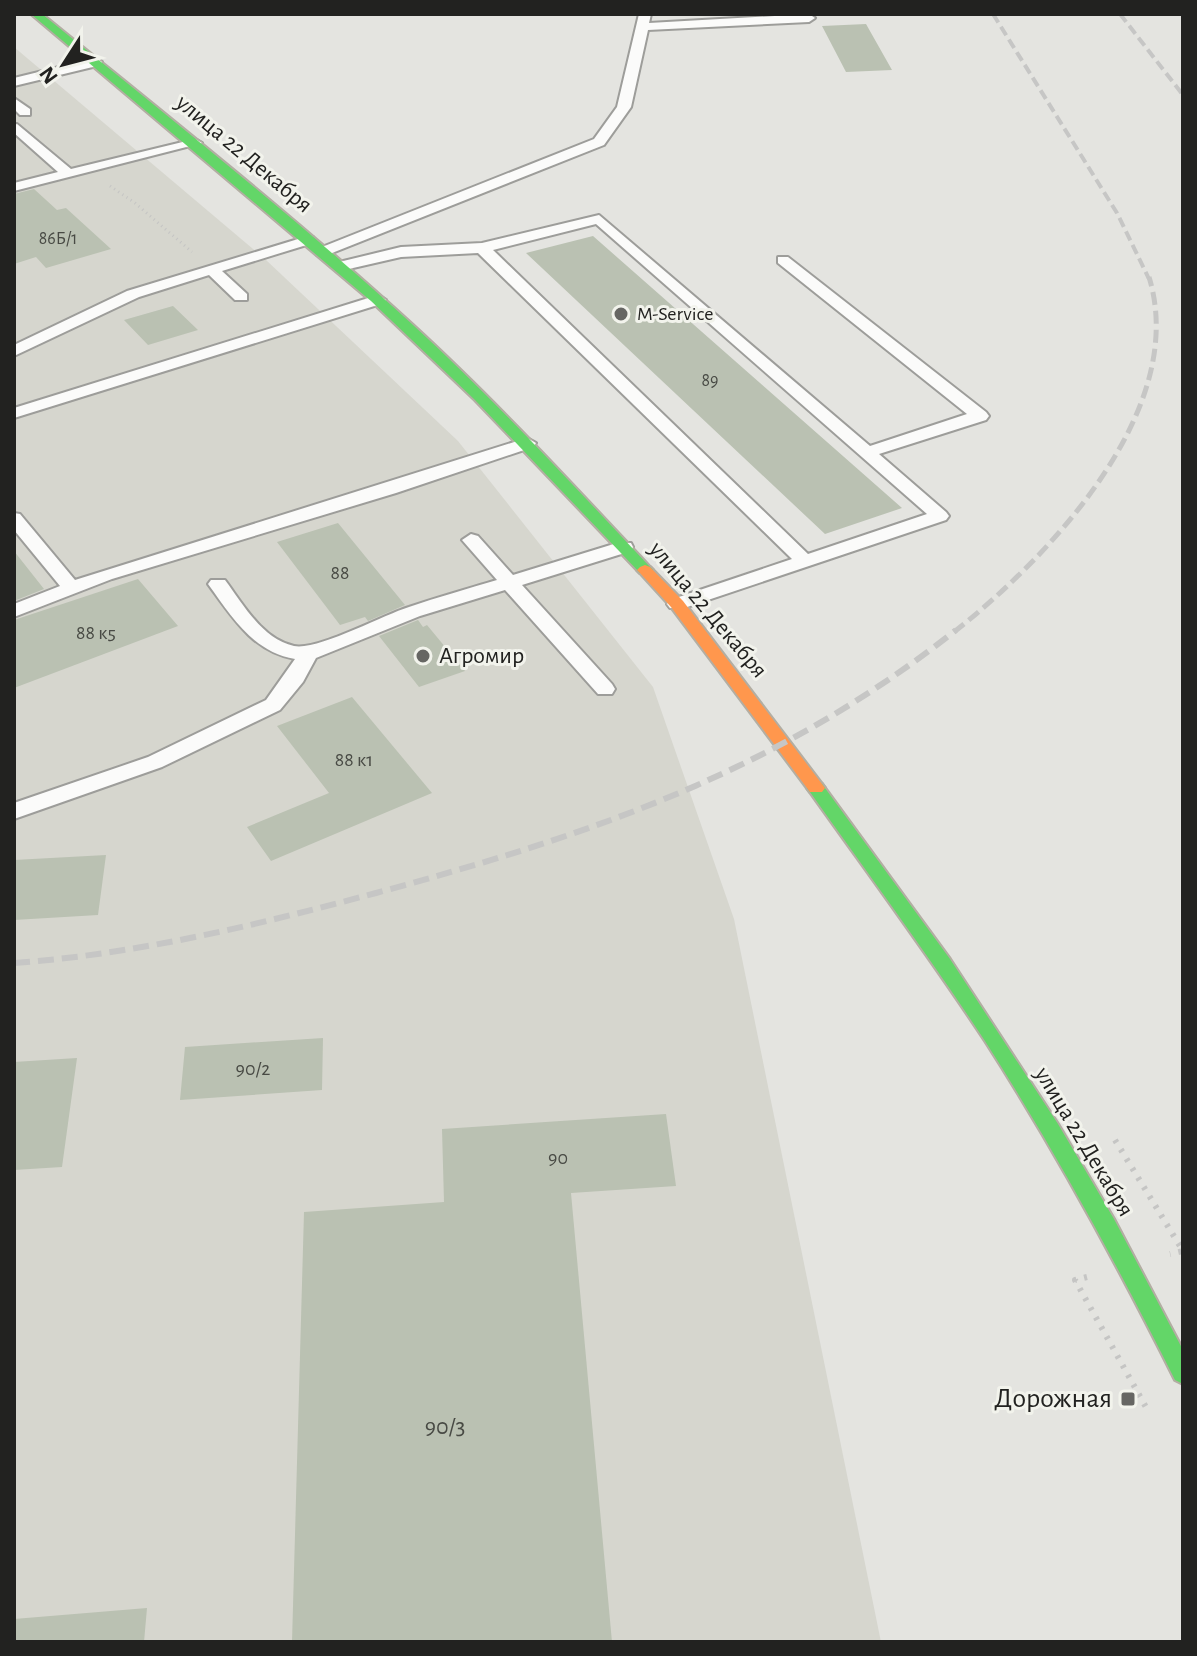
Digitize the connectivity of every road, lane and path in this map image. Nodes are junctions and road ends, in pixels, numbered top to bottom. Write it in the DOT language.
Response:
graph roads {
  1 [pos="36,14"];
  2 [pos="809,18"];
  3 [pos="644,20"];
  4 [pos="96,62"];
  5 [pos="14,82"];
  6 [pos="17,128"];
  7 [pos="195,143"];
  8 [pos="66,172"];
  9 [pos="14,187"];
  10 [pos="315,246"];
  11 [pos="482,248"];
  12 [pos="783,260"];
  13 [pos="340,266"];
  14 [pos="211,269"];
  15 [pos="241,297"];
  16 [pos="378,300"];
  17 [pos="14,351"];
  18 [pos="14,413"];
  19 [pos="527,443"];
  20 [pos="867,452"];
  21 [pos="14,518"];
  22 [pos="471,540"];
  23 [pos="624,547"];
  24 [pos="805,561"];
  25 [pos="509,583"];
  26 [pos="218,584"];
  27 [pos="72,588"];
  28 [pos="677,604"];
  29 [pos="14,611"];
  30 [pos="308,654"];
  31 [pos="605,689"];
  32 [pos="14,811"];
  33 [pos="1115,1140"];
  34 [pos="1183,1251"];
  35 [pos="1183,1373"];
  1 -- 4 [label="main road, улица 22 Декабря"];
  2 -- 3 [label="lane"];
  3 -- 10 [label="lane"];
  4 -- 5 [label="lane"];
  4 -- 7 [label="main road, улица 22 Декабря"];
  6 -- 8 [label="lane"];
  7 -- 8 [label="lane"];
  7 -- 10 [label="main road, улица 22 Декабря"];
  8 -- 9 [label="lane"];
  8 -- 14 [label="path"];
  10 -- 13 [label="main road, улица 22 Декабря"];
  10 -- 14 [label="lane"];
  11 -- 13 [label="lane"];
  11 -- 20 [label="lane"];
  11 -- 24 [label="lane"];
  12 -- 20 [label="lane"];
  13 -- 16 [label="main road, улица 22 Декабря"];
  14 -- 15 [label="lane"];
  14 -- 17 [label="lane"];
  16 -- 18 [label="lane"];
  16 -- 19 [label="main road, улица 22 Декабря"];
  19 -- 23 [label="main road, улица 22 Декабря"];
  19 -- 27 [label="lane"];
  20 -- 24 [label="lane"];
  21 -- 27 [label="lane"];
  22 -- 25 [label="lane"];
  23 -- 25 [label="lane"];
  23 -- 28 [label="main road, улица 22 Декабря"];
  24 -- 28 [label="lane"];
  25 -- 30 [label="lane"];
  25 -- 31 [label="lane"];
  26 -- 30 [label="lane"];
  27 -- 29 [label="lane"];
  28 -- 35 [label="main road, улица 22 Декабря"];
  30 -- 32 [label="lane"];
  33 -- 34 [label="path"];
}
